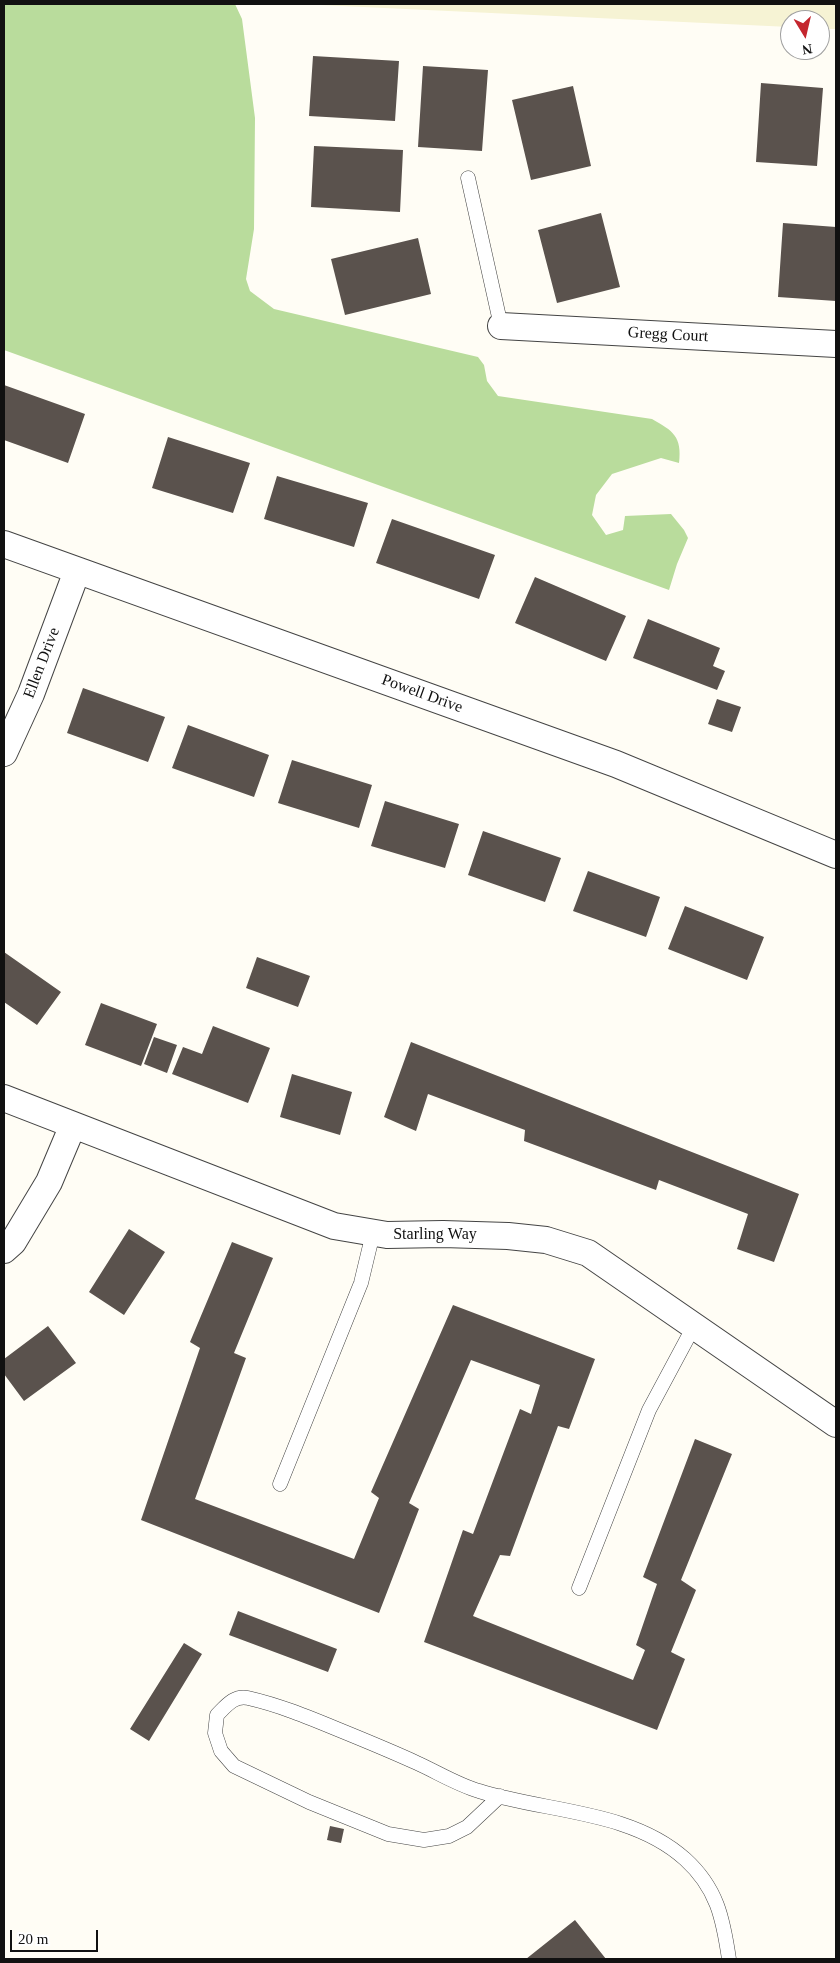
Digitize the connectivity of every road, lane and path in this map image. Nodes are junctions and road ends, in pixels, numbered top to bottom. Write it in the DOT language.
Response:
graph roads {
  1 [pos="468,178"];
  2 [pos="501,326"];
  3 [pos="836,344"];
  4 [pos="4,544"];
  5 [pos="77,571"];
  6 [pos="4,753"];
  7 [pos="836,855"];
  8 [pos="4,1098"];
  9 [pos="73,1125"];
  10 [pos="373,1233"];
  11 [pos="4,1250"];
  12 [pos="694,1326"];
  13 [pos="836,1424"];
  14 [pos="280,1484"];
  15 [pos="579,1588"];
  16 [pos="500,1796"];
  17 [pos="729,1959"];
  1 -- 2 [label="lane"];
  2 -- 3 [label="street, Gregg Court"];
  4 -- 5 [label="street, Powell Drive"];
  5 -- 6 [label="street, Ellen Drive"];
  5 -- 7 [label="street, Powell Drive"];
  8 -- 9 [label="street, Starling Way"];
  9 -- 10 [label="street, Starling Way"];
  9 -- 11 [label="street"];
  10 -- 12 [label="street, Starling Way"];
  10 -- 14 [label="lane"];
  12 -- 13 [label="street, Starling Way"];
  12 -- 15 [label="lane"];
  16 -- 16 [label="lane"];
  16 -- 17 [label="lane"];
}
